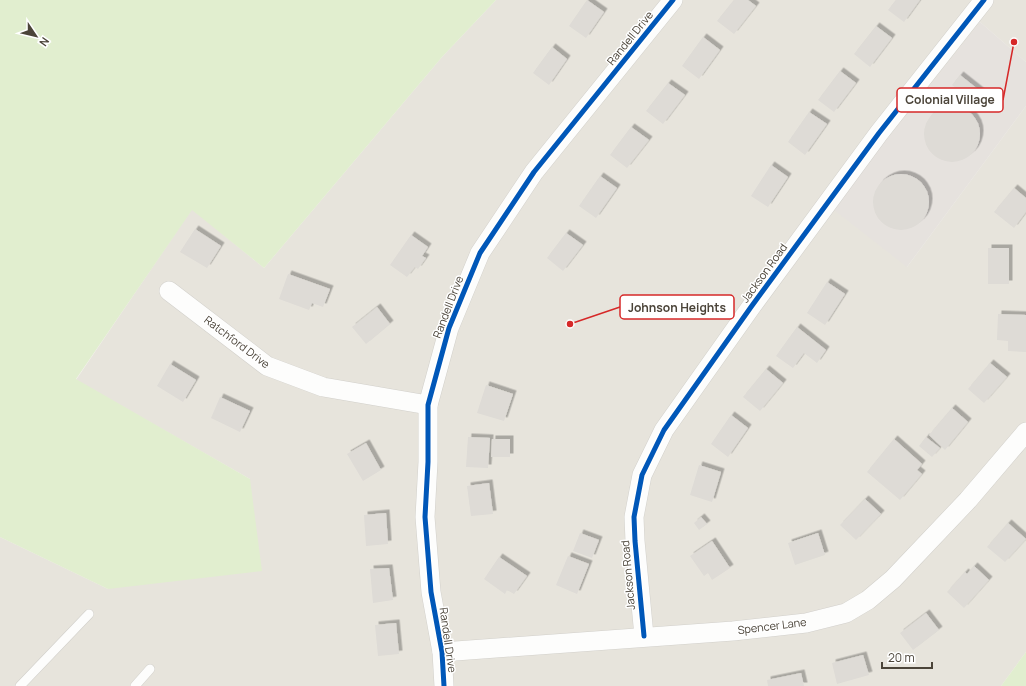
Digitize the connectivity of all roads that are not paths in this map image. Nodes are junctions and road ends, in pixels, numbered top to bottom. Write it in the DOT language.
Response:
graph roads {
  1 [pos="673,0"];
  2 [pos="984,0"];
  3 [pos="169,291"];
  4 [pos="428,405"];
  5 [pos="1026,432"];
  6 [pos="89,614"];
  7 [pos="644,636"];
  8 [pos="442,652"];
  9 [pos="150,669"];
  10 [pos="20,686"];
  11 [pos="135,686"];
  12 [pos="444,686"];
  1 -- 4 [label="street, Randell Drive"];
  2 -- 7 [label="street, Jackson Road"];
  3 -- 4 [label="street, Ratchford Drive"];
  4 -- 8 [label="street, Randell Drive"];
  5 -- 7 [label="street, Spencer Lane"];
  6 -- 10 [label="lane"];
  7 -- 8 [label="street, Spencer Lane"];
  8 -- 12 [label="street, Randell Drive"];
  9 -- 11 [label="lane"];
}
